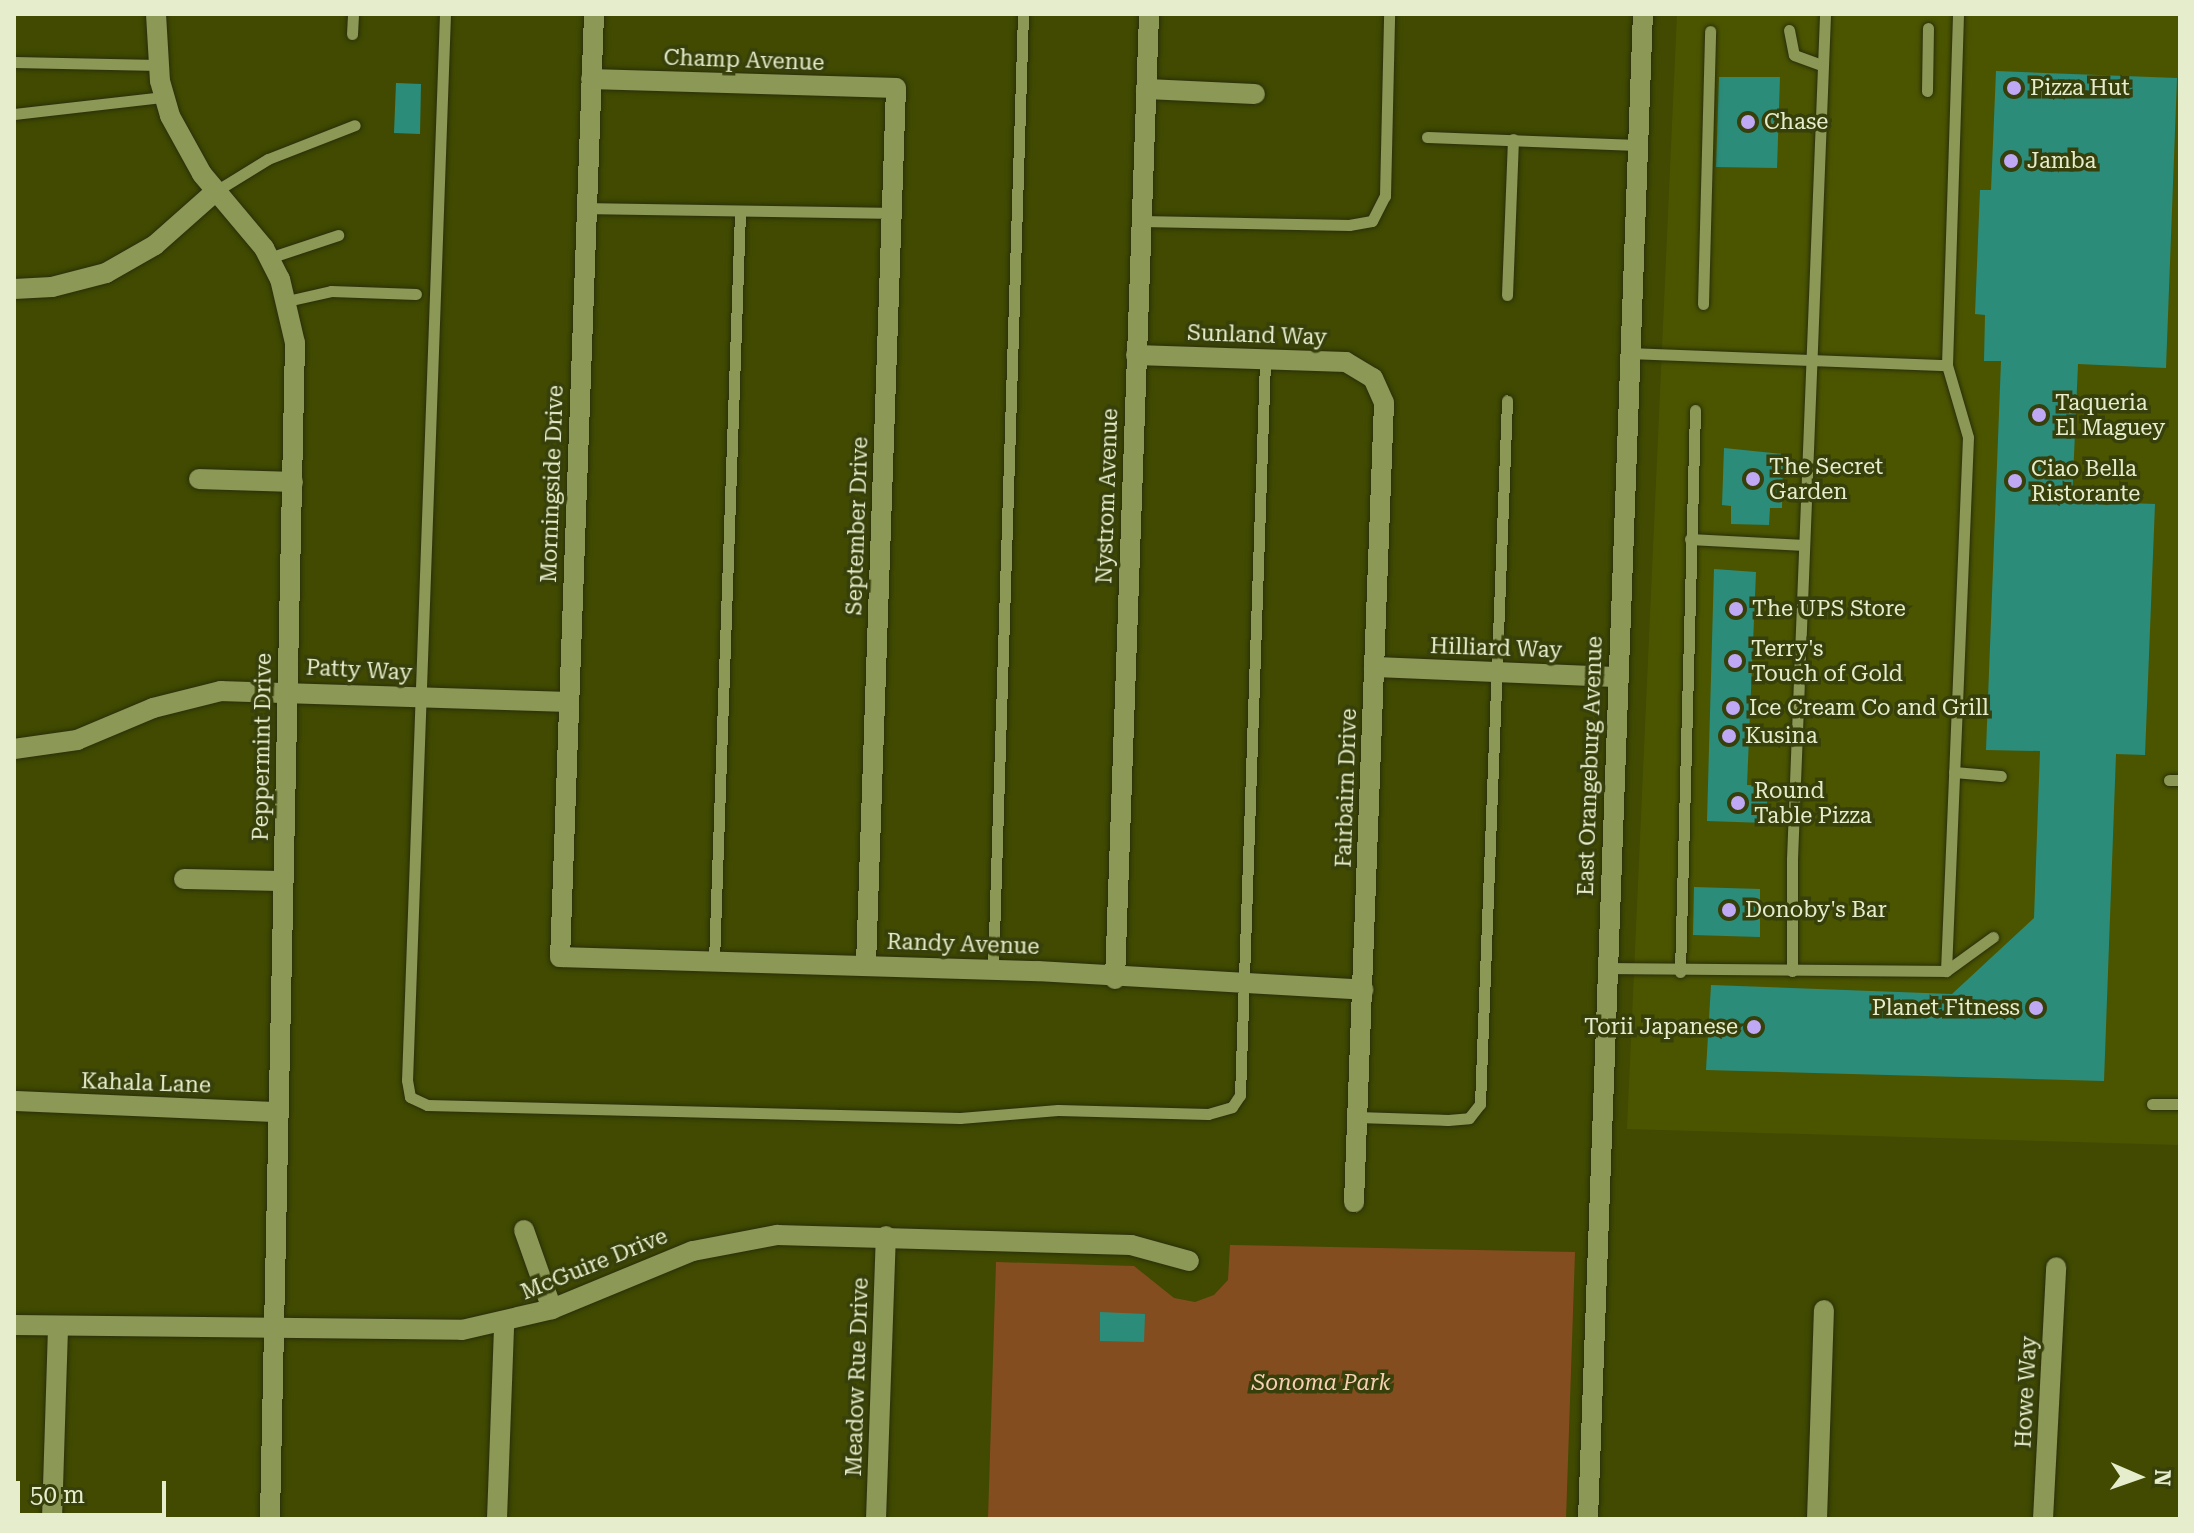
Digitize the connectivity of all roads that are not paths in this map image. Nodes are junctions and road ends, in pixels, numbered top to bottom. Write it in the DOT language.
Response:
graph roads {
  1 [pos="156,14"];
  2 [pos="353,14"];
  3 [pos="445,14"];
  4 [pos="594,14"];
  5 [pos="1023,14"];
  6 [pos="1149,14"];
  7 [pos="1389,14"];
  8 [pos="1643,14"];
  9 [pos="1825,14"];
  10 [pos="1958,14"];
  11 [pos="1928,28"];
  12 [pos="1789,30"];
  13 [pos="1710,31"];
  14 [pos="352,34"];
  15 [pos="14,62"];
  16 [pos="158,65"];
  17 [pos="1822,65"];
  18 [pos="591,79"];
  19 [pos="896,88"];
  20 [pos="1146,89"];
  21 [pos="1927,91"];
  22 [pos="1255,94"];
  23 [pos="164,97"];
  24 [pos="14,114"];
  25 [pos="355,125"];
  26 [pos="1427,137"];
  27 [pos="1513,139"];
  28 [pos="1638,145"];
  29 [pos="216,191"];
  30 [pos="586,208"];
  31 [pos="740,211"];
  32 [pos="892,213"];
  33 [pos="1141,221"];
  34 [pos="338,235"];
  35 [pos="269,258"];
  36 [pos="14,289"];
  37 [pos="416,294"];
  38 [pos="1507,295"];
  39 [pos="287,301"];
  40 [pos="1703,304"];
  41 [pos="1630,353"];
  42 [pos="1136,355"];
  43 [pos="1265,359"];
  44 [pos="1811,362"];
  45 [pos="1947,365"];
  46 [pos="1373,378"];
  47 [pos="1507,401"];
  48 [pos="1695,410"];
  49 [pos="199,479"];
  50 [pos="293,482"];
  51 [pos="1690,539"];
  52 [pos="1804,545"];
  53 [pos="1374,667"];
  54 [pos="1500,672"];
  55 [pos="1617,677"];
  56 [pos="287,690"];
  57 [pos="420,697"];
  58 [pos="567,702"];
  59 [pos="14,749"];
  60 [pos="1954,772"];
  61 [pos="2001,776"];
  62 [pos="184,879"];
  63 [pos="282,881"];
  64 [pos="1993,937"];
  65 [pos="560,957"];
  66 [pos="714,961"];
  67 [pos="866,965"];
  68 [pos="1609,968"];
  69 [pos="993,969"];
  70 [pos="1792,971"];
  71 [pos="1946,971"];
  72 [pos="1680,972"];
  73 [pos="1115,979"];
  74 [pos="1245,985"];
  75 [pos="1363,990"];
  76 [pos="14,1101"];
  77 [pos="2152,1104"];
  78 [pos="2180,1104"];
  79 [pos="276,1112"];
  80 [pos="1357,1117"];
  81 [pos="1354,1202"];
  82 [pos="524,1230"];
  83 [pos="886,1236"];
  84 [pos="1189,1261"];
  85 [pos="2056,1267"];
  86 [pos="552,1309"];
  87 [pos="1824,1310"];
  88 [pos="504,1324"];
  89 [pos="14,1325"];
  90 [pos="58,1326"];
  91 [pos="273,1330"];
  92 [pos="52,1519"];
  93 [pos="270,1519"];
  94 [pos="497,1519"];
  95 [pos="876,1519"];
  96 [pos="1588,1519"];
  97 [pos="1817,1519"];
  98 [pos="2043,1519"];
  1 -- 16 [label="street, Peppermint Drive"];
  2 -- 14 [label="lane"];
  3 -- 57 [label="lane"];
  4 -- 18 [label="street, Morningside Drive"];
  5 -- 69 [label="lane"];
  6 -- 20 [label="street, Nystrom Avenue"];
  7 -- 33 [label="lane"];
  8 -- 28 [label="street, East Orangeburg Avenue"];
  9 -- 17 [label="lane"];
  10 -- 45 [label="lane"];
  11 -- 21 [label="lane"];
  12 -- 17 [label="lane"];
  13 -- 40 [label="lane"];
  15 -- 16 [label="lane"];
  16 -- 23 [label="street, Peppermint Drive"];
  17 -- 44 [label="lane"];
  18 -- 19 [label="street, Champ Avenue"];
  18 -- 30 [label="street, Morningside Drive"];
  19 -- 32 [label="street, September Drive"];
  20 -- 22 [label="street"];
  20 -- 33 [label="street, Nystrom Avenue"];
  23 -- 24 [label="lane"];
  23 -- 29 [label="street, Peppermint Drive"];
  25 -- 29 [label="lane"];
  26 -- 27 [label="lane"];
  27 -- 28 [label="lane"];
  27 -- 38 [label="lane"];
  28 -- 41 [label="street, East Orangeburg Avenue"];
  29 -- 35 [label="street, Peppermint Drive"];
  29 -- 36 [label="street"];
  30 -- 31 [label="lane"];
  30 -- 58 [label="street, Morningside Drive"];
  31 -- 32 [label="lane"];
  31 -- 66 [label="lane"];
  32 -- 67 [label="street, September Drive"];
  33 -- 42 [label="street, Nystrom Avenue"];
  34 -- 35 [label="lane"];
  35 -- 39 [label="street, Peppermint Drive"];
  37 -- 39 [label="lane"];
  39 -- 50 [label="street, Peppermint Drive"];
  41 -- 44 [label="lane"];
  41 -- 55 [label="street, East Orangeburg Avenue"];
  42 -- 43 [label="street, Sunland Way"];
  42 -- 73 [label="street, Nystrom Avenue"];
  43 -- 46 [label="street, Sunland Way"];
  43 -- 74 [label="lane"];
  44 -- 45 [label="lane"];
  44 -- 52 [label="lane"];
  45 -- 60 [label="lane"];
  46 -- 53 [label="street, Fairbairn Drive"];
  47 -- 54 [label="lane"];
  48 -- 51 [label="lane"];
  49 -- 50 [label="street"];
  50 -- 56 [label="street, Peppermint Drive"];
  51 -- 52 [label="lane"];
  51 -- 72 [label="lane"];
  52 -- 70 [label="lane"];
  53 -- 54 [label="street, Hilliard Way"];
  53 -- 75 [label="street, Fairbairn Drive"];
  54 -- 55 [label="street, Hilliard Way"];
  54 -- 80 [label="lane"];
  55 -- 68 [label="street, East Orangeburg Avenue"];
  56 -- 57 [label="street, Patty Way"];
  56 -- 59 [label="street, Patty Way"];
  56 -- 63 [label="street, Peppermint Drive"];
  57 -- 58 [label="street, Patty Way"];
  57 -- 74 [label="lane"];
  58 -- 65 [label="street, Morningside Drive"];
  60 -- 61 [label="lane"];
  60 -- 71 [label="lane"];
  62 -- 63 [label="street"];
  63 -- 79 [label="street, Peppermint Drive"];
  64 -- 71 [label="lane"];
  65 -- 66 [label="street, Randy Avenue"];
  66 -- 67 [label="street, Randy Avenue"];
  67 -- 69 [label="street, Randy Avenue"];
  68 -- 72 [label="lane"];
  68 -- 96 [label="street, East Orangeburg Avenue"];
  69 -- 73 [label="street, Randy Avenue"];
  70 -- 71 [label="lane"];
  70 -- 72 [label="lane"];
  73 -- 74 [label="street, Randy Avenue"];
  74 -- 75 [label="street, Randy Avenue"];
  75 -- 80 [label="street, Fairbairn Drive"];
  76 -- 79 [label="street, Kahala Lane"];
  77 -- 78 [label="lane"];
  79 -- 91 [label="street, Peppermint Drive"];
  80 -- 81 [label="street, Fairbairn Drive"];
  82 -- 86 [label="street"];
  83 -- 84 [label="street, McGuire Drive"];
  83 -- 86 [label="street, McGuire Drive"];
  83 -- 95 [label="street, Meadow Rue Drive"];
  85 -- 98 [label="street, Howe Way"];
  86 -- 88 [label="street, McGuire Drive"];
  87 -- 97 [label="street"];
  88 -- 91 [label="street, McGuire Drive"];
  88 -- 94 [label="street"];
  89 -- 90 [label="street, McGuire Drive"];
  90 -- 91 [label="street, McGuire Drive"];
  90 -- 92 [label="street"];
  91 -- 93 [label="street, Peppermint Drive"];
}
